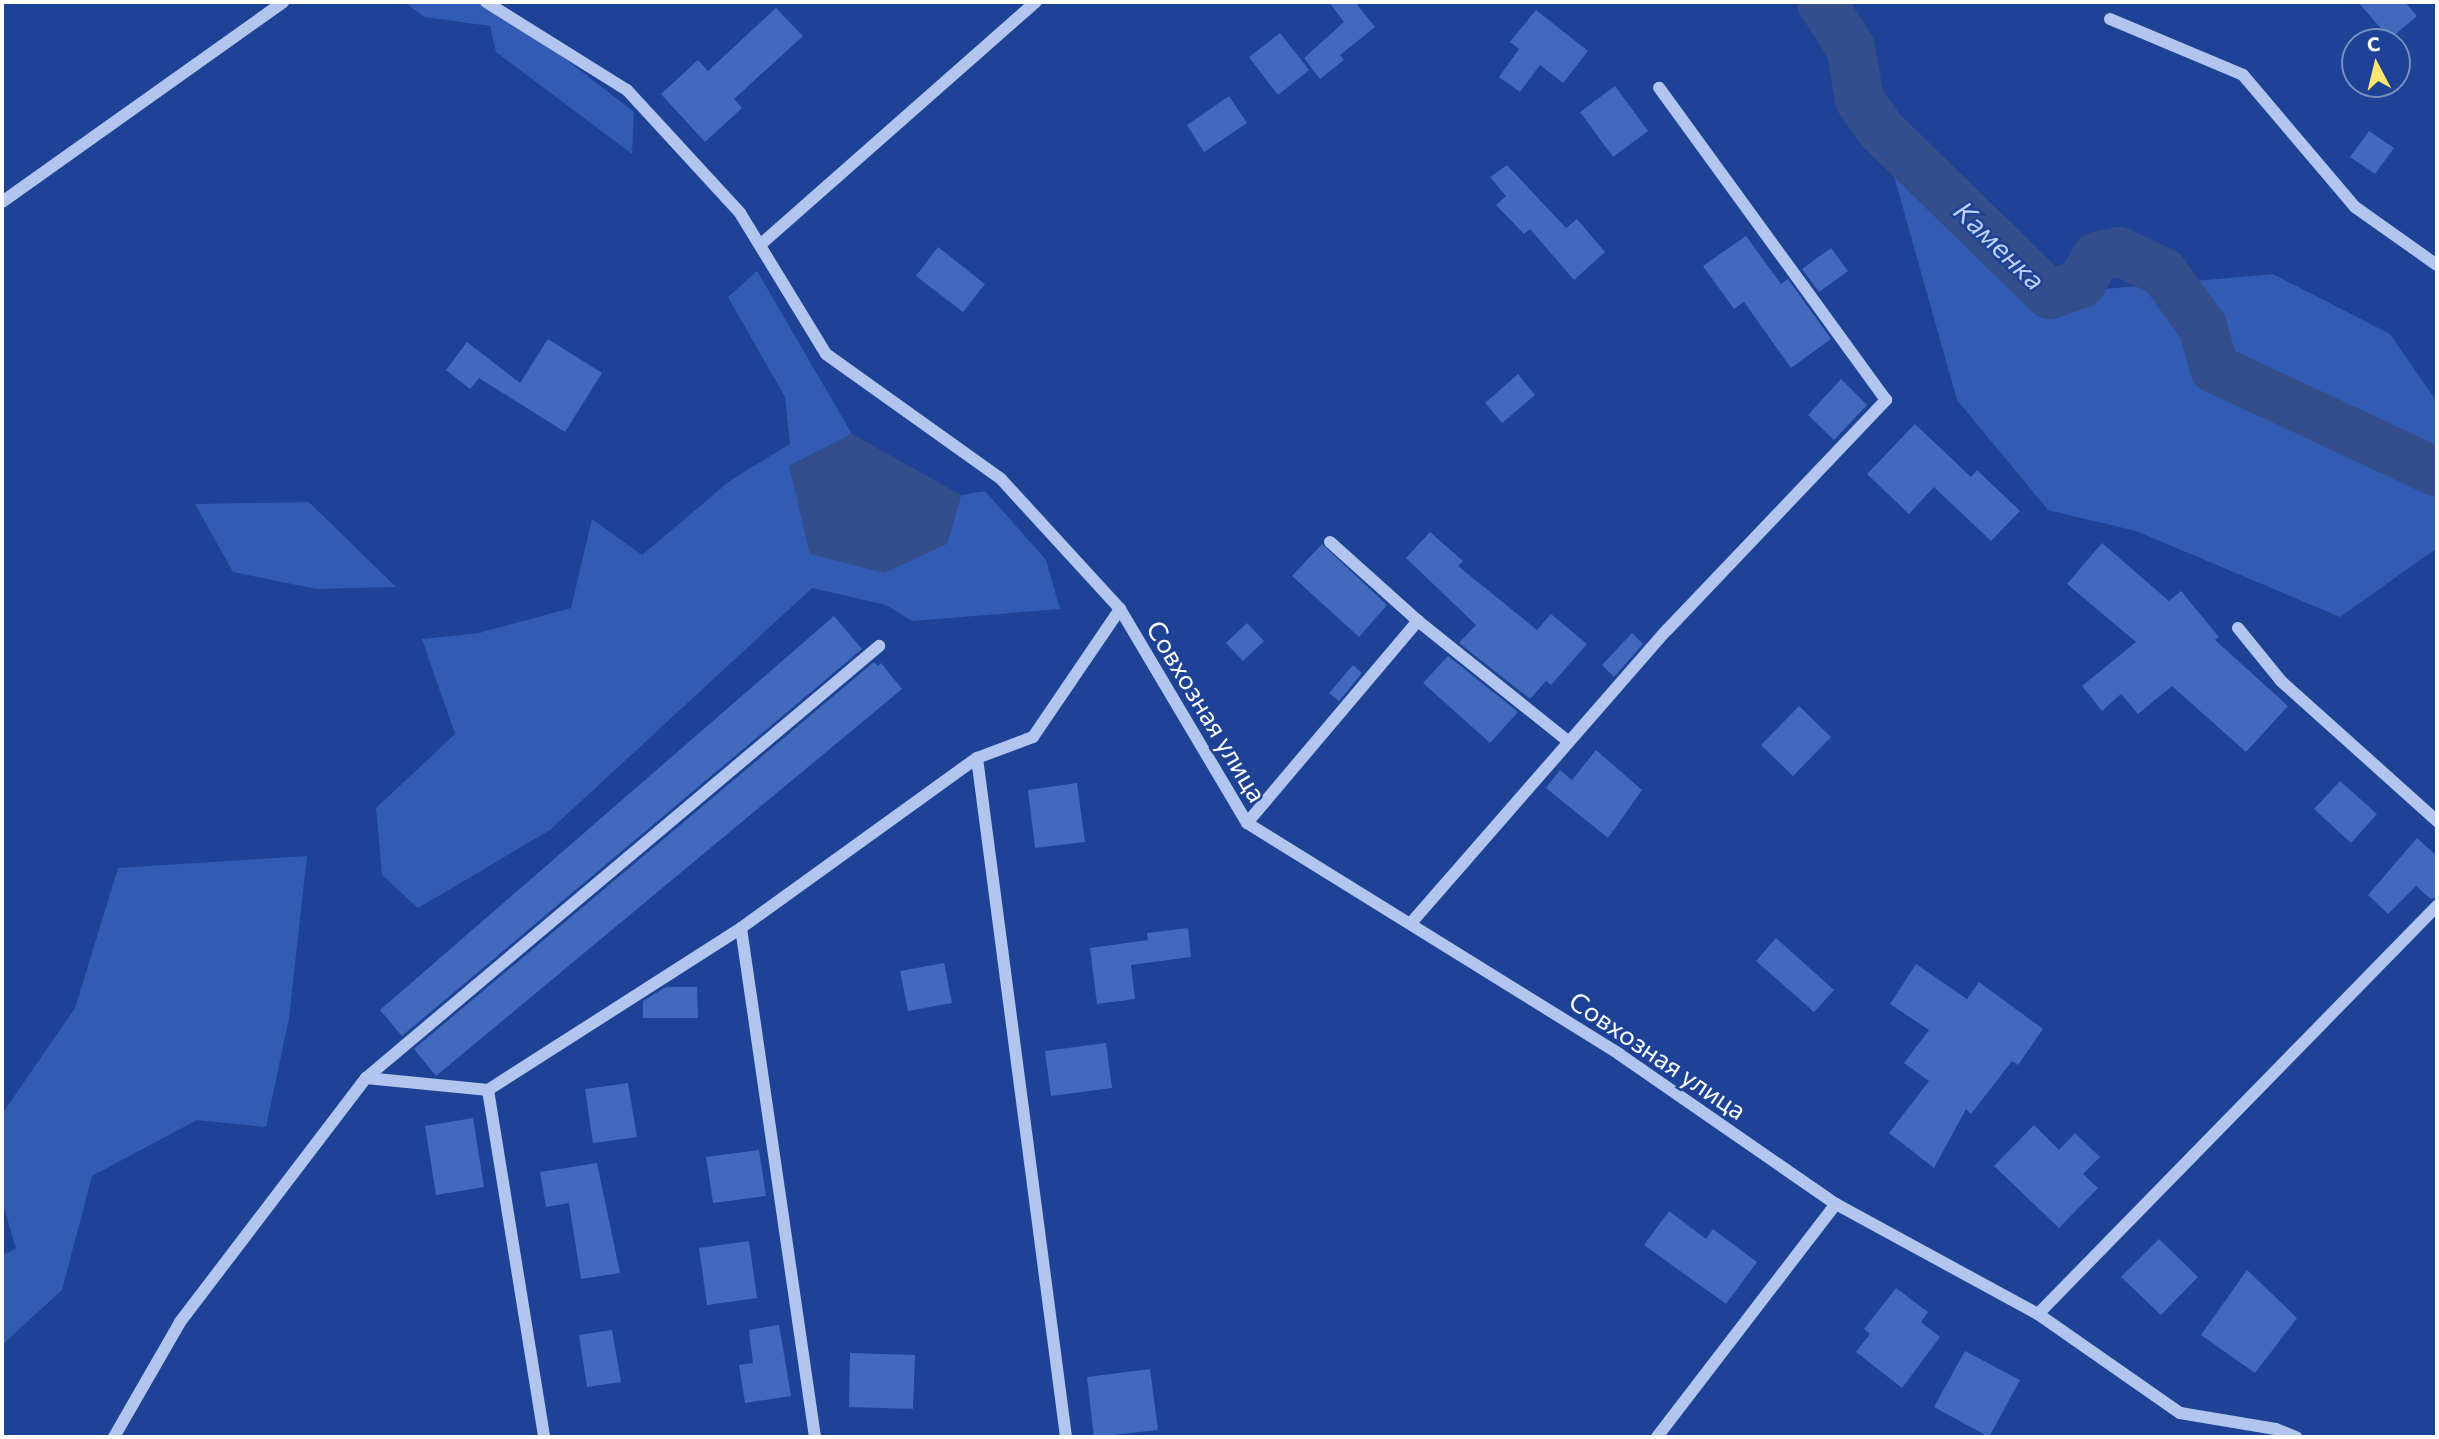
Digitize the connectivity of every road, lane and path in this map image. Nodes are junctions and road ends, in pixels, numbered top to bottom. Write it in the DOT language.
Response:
graph roads {
  1 [pos="284,2"];
  2 [pos="486,2"];
  3 [pos="1036,2"];
  4 [pos="2110,19"];
  5 [pos="1660,88"];
  6 [pos="2,202"];
  7 [pos="760,245"];
  8 [pos="2437,265"];
  9 [pos="1330,542"];
  10 [pos="1120,609"];
  11 [pos="1418,621"];
  12 [pos="2238,628"];
  13 [pos="880,646"];
  14 [pos="1569,743"];
  15 [pos="977,758"];
  16 [pos="2437,821"];
  17 [pos="1247,823"];
  18 [pos="2437,906"];
  19 [pos="1411,923"];
  20 [pos="741,928"];
  21 [pos="366,1078"];
  22 [pos="488,1090"];
  23 [pos="1836,1204"];
  24 [pos="2038,1314"];
  25 [pos="114,1437"];
  26 [pos="544,1437"];
  27 [pos="815,1437"];
  28 [pos="1066,1437"];
  29 [pos="1657,1437"];
  30 [pos="2296,1437"];
  1 -- 6 [label="street"];
  2 -- 7 [label="street, Совхозная улица"];
  3 -- 7 [label="street"];
  4 -- 8 [label="street"];
  5 -- 14 [label="street"];
  7 -- 10 [label="street, Совхозная улица"];
  9 -- 11 [label="street"];
  10 -- 15 [label="street"];
  10 -- 17 [label="street, Совхозная улица"];
  11 -- 14 [label="street"];
  11 -- 17 [label="street"];
  12 -- 16 [label="street"];
  13 -- 21 [label="street"];
  14 -- 19 [label="street"];
  15 -- 20 [label="street"];
  15 -- 28 [label="street"];
  17 -- 19 [label="street, Совхозная улица"];
  18 -- 24 [label="street"];
  19 -- 23 [label="street, Совхозная улица"];
  20 -- 22 [label="street"];
  20 -- 27 [label="street"];
  21 -- 22 [label="street"];
  21 -- 25 [label="street"];
  22 -- 26 [label="street"];
  23 -- 24 [label="street, Совхозная улица"];
  23 -- 29 [label="street"];
  24 -- 30 [label="street, Совхозная улица"];
}
